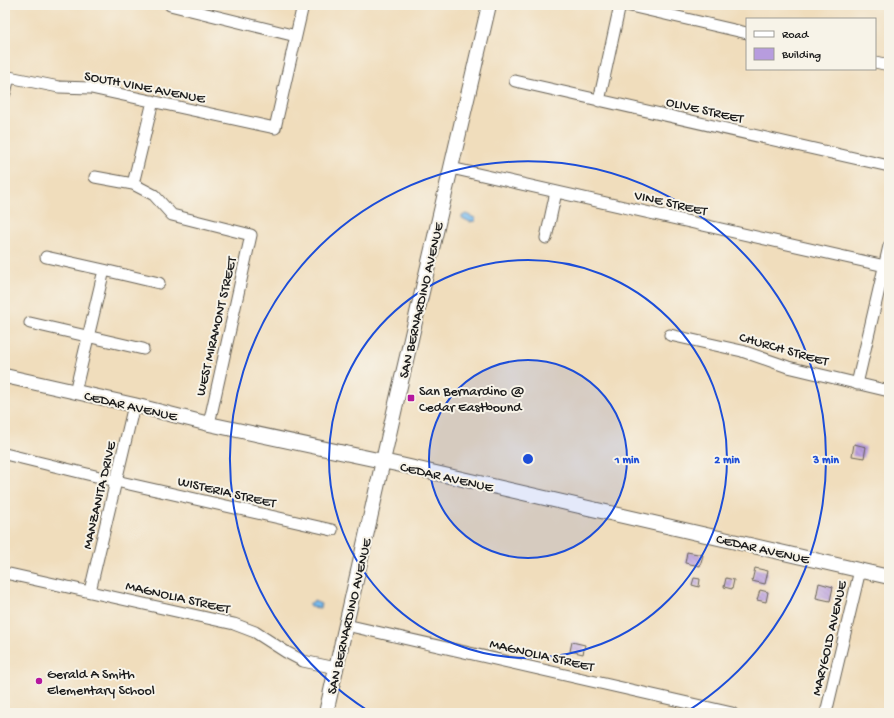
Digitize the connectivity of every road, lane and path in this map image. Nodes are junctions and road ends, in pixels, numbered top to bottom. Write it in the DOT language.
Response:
graph roads {
  1 [pos="170,5"];
  2 [pos="303,5"];
  3 [pos="489,5"];
  4 [pos="620,5"];
  5 [pos="626,5"];
  6 [pos="746,33"];
  7 [pos="296,36"];
  8 [pos="876,62"];
  9 [pos="889,65"];
  10 [pos="515,81"];
  11 [pos="5,93"];
  12 [pos="153,101"];
  13 [pos="599,101"];
  14 [pos="889,166"];
  15 [pos="451,168"];
  16 [pos="95,177"];
  17 [pos="133,184"];
  18 [pos="556,192"];
  19 [pos="546,238"];
  20 [pos="889,246"];
  21 [pos="46,257"];
  22 [pos="885,266"];
  23 [pos="104,270"];
  24 [pos="159,283"];
  25 [pos="30,323"];
  26 [pos="670,335"];
  27 [pos="88,337"];
  28 [pos="143,349"];
  29 [pos="5,376"];
  30 [pos="857,384"];
  31 [pos="889,391"];
  32 [pos="75,392"];
  33 [pos="134,405"];
  34 [pos="209,424"];
  35 [pos="5,454"];
  36 [pos="383,461"];
  37 [pos="116,481"];
  38 [pos="332,530"];
  39 [pos="860,570"];
  40 [pos="5,573"];
  41 [pos="889,577"];
  42 [pos="90,591"];
  43 [pos="346,625"];
  44 [pos="336,668"];
  45 [pos="326,713"];
  46 [pos="732,713"];
  47 [pos="826,713"];
  1 -- 7 [label="street"];
  2 -- 7 [label="street"];
  3 -- 15 [label="main road, SAN BERNARDINO AVENUE"];
  4 -- 13 [label="street"];
  5 -- 6 [label="street"];
  7 -- 12 [label="street, SOUTH VINE AVENUE"];
  8 -- 9 [label="street"];
  10 -- 13 [label="street, OLIVE STREET"];
  11 -- 12 [label="street, SOUTH VINE AVENUE"];
  12 -- 17 [label="street"];
  13 -- 14 [label="street, OLIVE STREET"];
  15 -- 18 [label="street, VINE STREET"];
  15 -- 36 [label="main road, SAN BERNARDINO AVENUE"];
  16 -- 17 [label="street"];
  17 -- 34 [label="street, WEST MIRAMONT STREET"];
  18 -- 19 [label="street"];
  18 -- 22 [label="street, VINE STREET"];
  20 -- 22 [label="street"];
  21 -- 23 [label="street"];
  22 -- 30 [label="street"];
  23 -- 24 [label="street"];
  23 -- 27 [label="street"];
  25 -- 27 [label="street"];
  26 -- 30 [label="street, CHURCH STREET"];
  27 -- 28 [label="street"];
  27 -- 32 [label="street"];
  29 -- 32 [label="main road, CEDAR AVENUE"];
  30 -- 31 [label="street, CHURCH STREET"];
  32 -- 33 [label="main road, CEDAR AVENUE"];
  33 -- 34 [label="main road, CEDAR AVENUE"];
  33 -- 37 [label="street, MANZANITA DRIVE"];
  34 -- 36 [label="main road, CEDAR AVENUE"];
  35 -- 37 [label="street, WISTERIA STREET"];
  36 -- 39 [label="main road, CEDAR AVENUE"];
  36 -- 43 [label="main road, SAN BERNARDINO AVENUE"];
  37 -- 38 [label="street, WISTERIA STREET"];
  37 -- 42 [label="street, MANZANITA DRIVE"];
  39 -- 41 [label="main road, CEDAR AVENUE"];
  39 -- 47 [label="street, MARYGOLD AVENUE"];
  40 -- 42 [label="street, MAGNOLIA STREET"];
  42 -- 44 [label="street, MAGNOLIA STREET"];
  43 -- 44 [label="main road, SAN BERNARDINO AVENUE"];
  43 -- 46 [label="street, MAGNOLIA STREET"];
  44 -- 45 [label="main road, SAN BERNARDINO AVENUE"];
}
